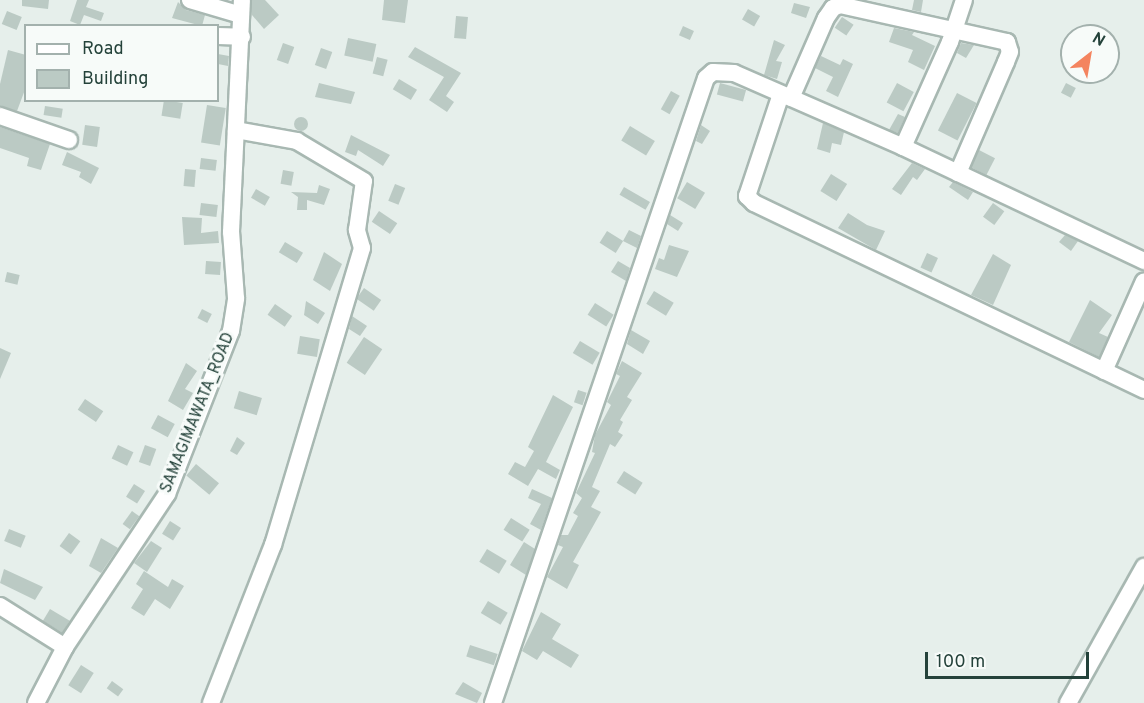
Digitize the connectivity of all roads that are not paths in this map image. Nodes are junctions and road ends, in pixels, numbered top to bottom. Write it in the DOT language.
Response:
graph roads {
  1 [pos="190,0"];
  2 [pos="964,0"];
  3 [pos="242,7"];
  4 [pos="954,29"];
  5 [pos="219,36"];
  6 [pos="242,37"];
  7 [pos="786,96"];
  8 [pos="0,117"];
  9 [pos="236,130"];
  10 [pos="69,140"];
  11 [pos="903,147"];
  12 [pos="958,173"];
  13 [pos="1144,261"];
  14 [pos="1144,281"];
  15 [pos="1104,371"];
  16 [pos="1144,390"];
  17 [pos="1144,567"];
  18 [pos="0,606"];
  19 [pos="65,647"];
  20 [pos="36,703"];
  21 [pos="211,703"];
  22 [pos="493,703"];
  23 [pos="1068,703"];
  1 -- 3 [label="street"];
  2 -- 4 [label="street"];
  3 -- 6 [label="street, SAMAGIMAWATA_ROAD"];
  4 -- 7 [label="street"];
  4 -- 11 [label="street"];
  4 -- 12 [label="street"];
  5 -- 6 [label="street"];
  6 -- 9 [label="street, SAMAGIMAWATA_ROAD"];
  7 -- 11 [label="street"];
  7 -- 15 [label="street"];
  7 -- 22 [label="street"];
  8 -- 10 [label="street"];
  9 -- 19 [label="street, SAMAGIMAWATA_ROAD"];
  9 -- 21 [label="street"];
  11 -- 12 [label="street"];
  12 -- 13 [label="street"];
  14 -- 15 [label="street"];
  15 -- 16 [label="street"];
  17 -- 23 [label="street"];
  18 -- 19 [label="street"];
  19 -- 20 [label="street, SAMAGIMAWATA_ROAD"];
}
